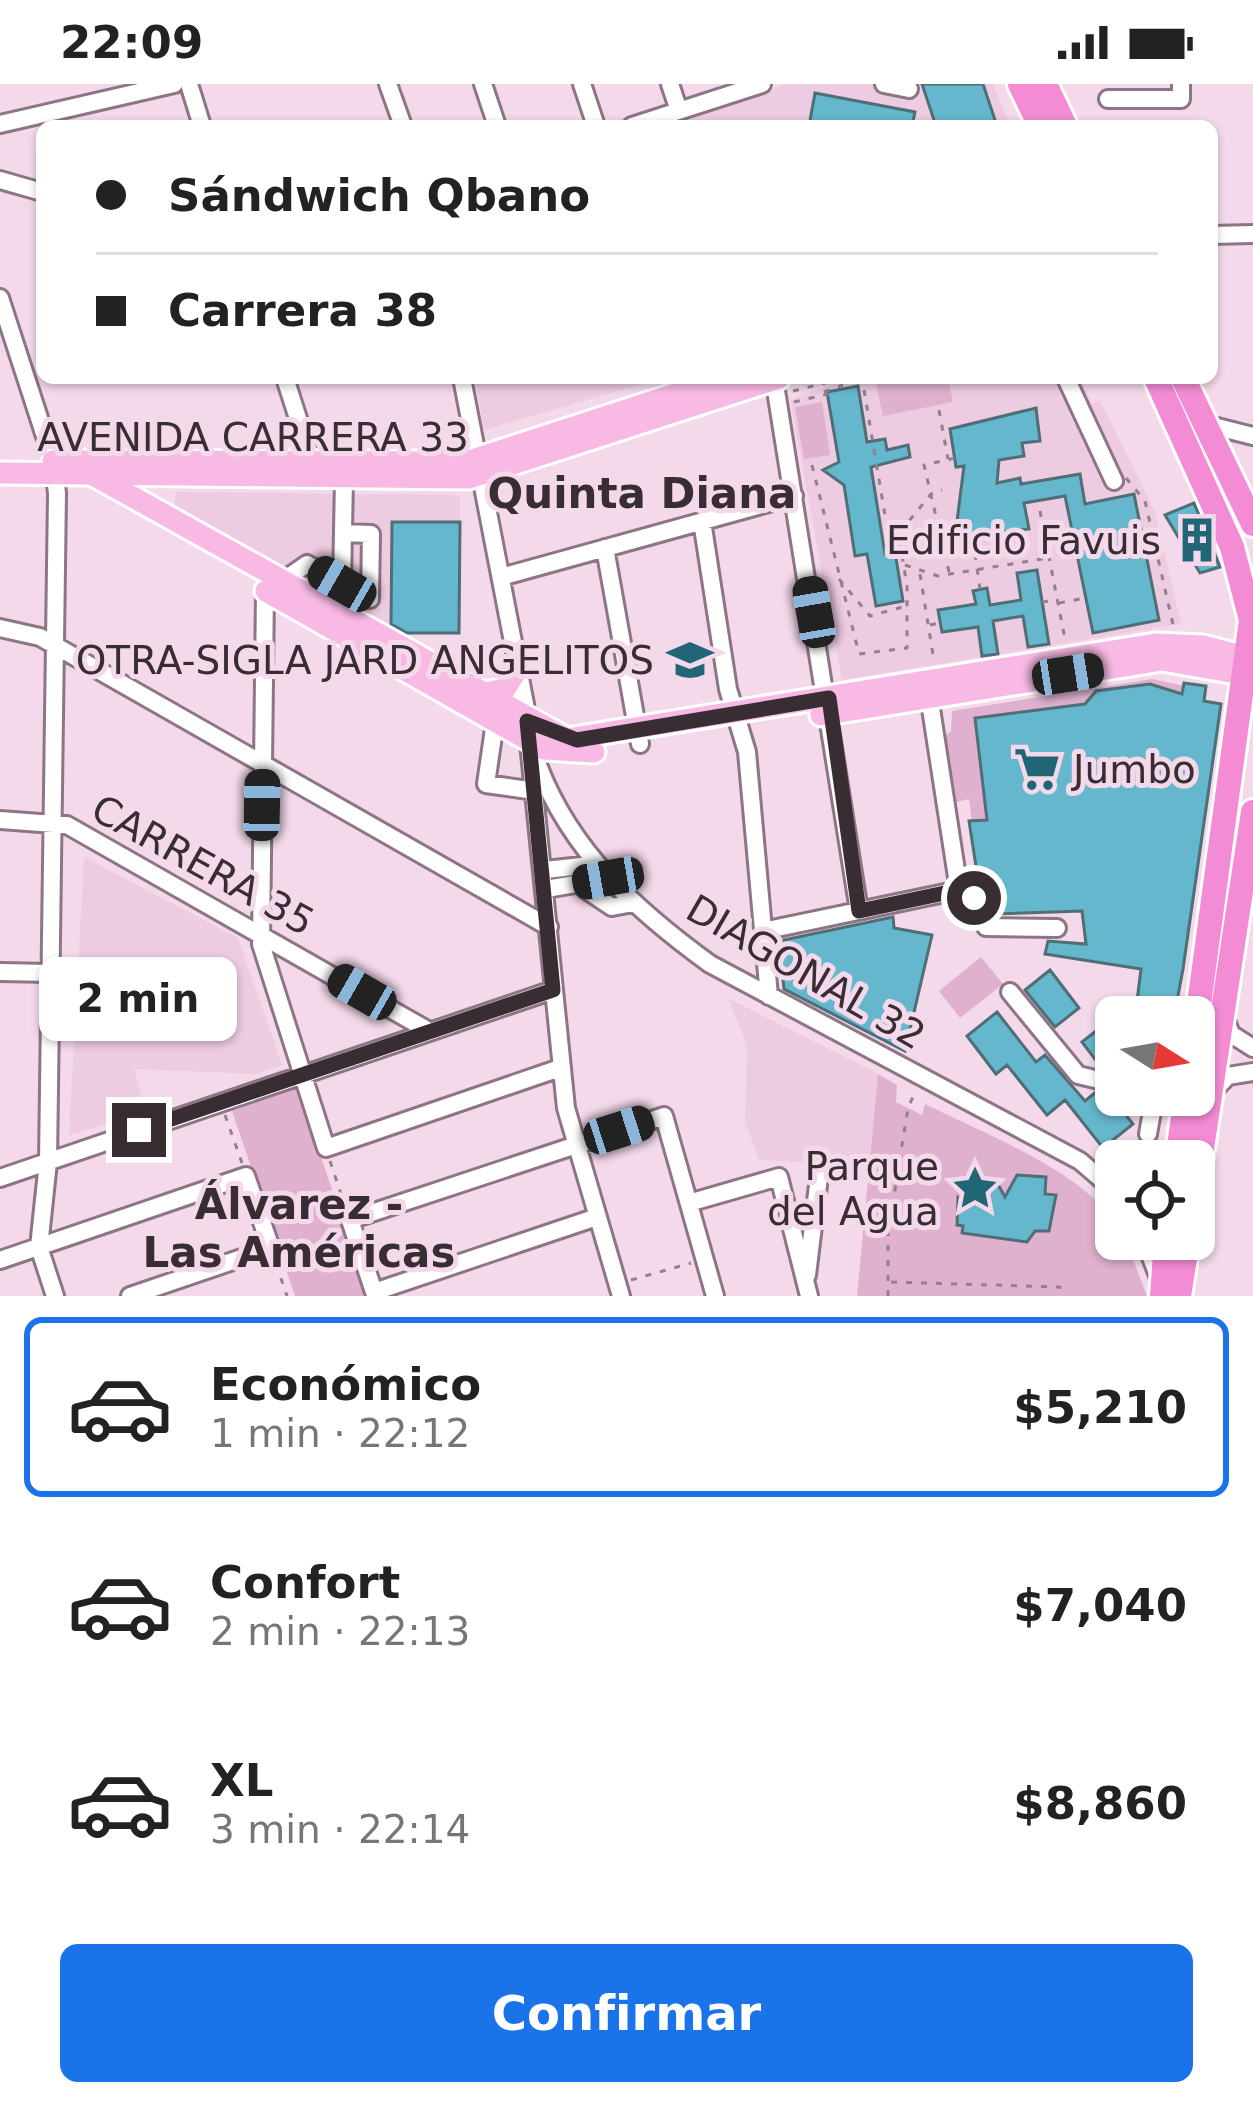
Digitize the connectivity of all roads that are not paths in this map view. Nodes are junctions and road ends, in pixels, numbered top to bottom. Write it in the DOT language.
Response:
graph roads {
  1 [pos="174,84"];
  2 [pos="189,84"];
  3 [pos="388,84"];
  4 [pos="483,84"];
  5 [pos="582,84"];
  6 [pos="670,84"];
  7 [pos="762,84"];
  8 [pos="884,84"];
  9 [pos="1020,84"];
  10 [pos="1045,84"];
  11 [pos="1181,84"];
  12 [pos="909,88"];
  13 [pos="1108,99"];
  14 [pos="679,111"];
  15 [pos="200,120"];
  16 [pos="401,120"];
  17 [pos="495,120"];
  18 [pos="594,120"];
  19 [pos="651,120"];
  20 [pos="1037,120"];
  21 [pos="1062,120"];
  22 [pos="0,124"];
  23 [pos="0,180"];
  24 [pos="36,190"];
  25 [pos="1253,234"];
  26 [pos="1218,236"];
  27 [pos="0,298"];
  28 [pos="287,384"];
  29 [pos="463,384"];
  30 [pos="734,384"];
  31 [pos="777,384"];
  32 [pos="1069,384"];
  33 [pos="1159,384"];
  34 [pos="1187,384"];
  35 [pos="693,390"];
  36 [pos="1205,424"];
  37 [pos="1253,436"];
  38 [pos="0,459"];
  39 [pos="312,462"];
  40 [pos="55,467"];
  41 [pos="479,467"];
  42 [pos="0,473"];
  43 [pos="95,476"];
  44 [pos="166,476"];
  45 [pos="344,478"];
  46 [pos="1114,482"];
  47 [pos="794,496"];
  48 [pos="159,514"];
  49 [pos="1252,520"];
  50 [pos="702,521"];
  51 [pos="343,533"];
  52 [pos="605,548"];
  53 [pos="501,577"];
  54 [pos="342,584"];
  55 [pos="273,586"];
  56 [pos="0,628"];
  57 [pos="55,645"];
  58 [pos="1250,666"];
  59 [pos="519,667"];
  60 [pos="1032,672"];
  61 [pos="930,680"];
  62 [pos="479,694"];
  63 [pos="830,706"];
  64 [pos="738,721"];
  65 [pos="494,722"];
  66 [pos="528,731"];
  67 [pos="639,737"];
  68 [pos="263,764"];
  69 [pos="536,791"];
  70 [pos="1253,812"];
  71 [pos="0,820"];
  72 [pos="52,820"];
  73 [pos="592,873"];
  74 [pos="545,880"];
  75 [pos="959,890"];
  76 [pos="859,911"];
  77 [pos="1234,913"];
  78 [pos="549,927"];
  79 [pos="1057,928"];
  80 [pos="763,931"];
  81 [pos="261,935"];
  82 [pos="0,972"];
  83 [pos="50,973"];
  84 [pos="553,990"];
  85 [pos="1010,992"];
  86 [pos="770,995"];
  87 [pos="1208,996"];
  88 [pos="1224,1008"];
  89 [pos="1215,1025"];
  90 [pos="429,1030"];
  91 [pos="1253,1048"];
  92 [pos="560,1068"];
  93 [pos="1253,1072"];
  94 [pos="301,1074"];
  95 [pos="1095,1079"];
  96 [pos="1215,1082"];
  97 [pos="1162,1116"];
  98 [pos="1148,1134"];
  99 [pos="574,1144"];
  100 [pos="48,1162"];
  101 [pos="820,1169"];
  102 [pos="1095,1174"];
  103 [pos="0,1178"];
  104 [pos="692,1202"];
  105 [pos="597,1217"];
  106 [pos="39,1247"];
  107 [pos="0,1260"];
  108 [pos="1155,1260"];
  109 [pos="1180,1260"];
  110 [pos="1170,1289"];
  111 [pos="807,1291"];
  112 [pos="615,1292"];
  113 [pos="55,1296"];
  114 [pos="130,1296"];
  115 [pos="716,1296"];
  1 -- 22 [label="street"];
  2 -- 15 [label="street"];
  3 -- 16 [label="street"];
  4 -- 17 [label="street"];
  5 -- 18 [label="street"];
  6 -- 14 [label="street"];
  7 -- 14 [label="street"];
  8 -- 12 [label="street"];
  9 -- 20 [label="highway"];
  10 -- 21 [label="highway"];
  11 -- 13 [label="street"];
  14 -- 19 [label="street"];
  23 -- 24 [label="street"];
  25 -- 26 [label="street"];
  27 -- 40 [label="street"];
  28 -- 39 [label="street"];
  29 -- 41 [label="street"];
  30 -- 35 [label="main road, AVENIDA CARRERA 33"];
  31 -- 47 [label="street"];
  32 -- 46 [label="street"];
  33 -- 58 [label="highway"];
  34 -- 36 [label="highway"];
  35 -- 41 [label="main road, AVENIDA CARRERA 33"];
  36 -- 37 [label="street"];
  36 -- 49 [label="highway"];
  38 -- 40 [label="main road, AVENIDA CARRERA 33"];
  39 -- 40 [label="main road, AVENIDA CARRERA 33"];
  39 -- 41 [label="main road, AVENIDA CARRERA 33"];
  40 -- 42 [label="main road, AVENIDA CARRERA 33"];
  40 -- 43 [label="main road"];
  40 -- 55 [label="main road"];
  40 -- 57 [label="street"];
  41 -- 45 [label="main road, AVENIDA CARRERA 33"];
  41 -- 53 [label="street"];
  43 -- 44 [label="main road, AVENIDA CARRERA 33"];
  43 -- 48 [label="main road"];
  44 -- 45 [label="main road, AVENIDA CARRERA 33"];
  44 -- 48 [label="main road"];
  45 -- 51 [label="street"];
  47 -- 50 [label="street"];
  47 -- 63 [label="street"];
  48 -- 55 [label="main road"];
  50 -- 52 [label="street"];
  50 -- 64 [label="street"];
  51 -- 54 [label="street"];
  51 -- 54 [label="street"];
  52 -- 53 [label="street"];
  52 -- 67 [label="street"];
  53 -- 59 [label="street"];
  54 -- 55 [label="street"];
  55 -- 62 [label="main road"];
  55 -- 65 [label="main road"];
  55 -- 68 [label="street"];
  56 -- 57 [label="street"];
  57 -- 68 [label="street"];
  57 -- 72 [label="street"];
  58 -- 60 [label="main road"];
  58 -- 60 [label="main road"];
  58 -- 77 [label="highway"];
  59 -- 62 [label="main road"];
  59 -- 66 [label="street"];
  60 -- 61 [label="main road"];
  61 -- 63 [label="main road"];
  61 -- 75 [label="street"];
  62 -- 66 [label="main road"];
  63 -- 64 [label="main road"];
  63 -- 76 [label="street"];
  64 -- 67 [label="main road"];
  64 -- 80 [label="street"];
  65 -- 66 [label="main road"];
  65 -- 69 [label="street"];
  66 -- 67 [label="main road"];
  66 -- 69 [label="street"];
  66 -- 73 [label="street, DIAGONAL 32"];
  68 -- 78 [label="street"];
  68 -- 81 [label="street"];
  69 -- 74 [label="street"];
  70 -- 77 [label="highway"];
  71 -- 72 [label="street, CARRERA 35"];
  72 -- 81 [label="street, CARRERA 35"];
  72 -- 83 [label="street"];
  73 -- 74 [label="street"];
  73 -- 86 [label="street, DIAGONAL 32"];
  74 -- 78 [label="street"];
  75 -- 76 [label="street"];
  75 -- 79 [label="street"];
  76 -- 80 [label="street"];
  77 -- 87 [label="highway"];
  77 -- 88 [label="highway"];
  78 -- 84 [label="street"];
  80 -- 86 [label="street"];
  81 -- 90 [label="street, CARRERA 35"];
  81 -- 94 [label="street"];
  82 -- 83 [label="street"];
  83 -- 100 [label="street"];
  84 -- 90 [label="street"];
  84 -- 92 [label="street"];
  85 -- 95 [label="street"];
  86 -- 102 [label="street, DIAGONAL 32"];
  88 -- 89 [label="highway"];
  88 -- 91 [label="street"];
  90 -- 94 [label="street"];
  92 -- 94 [label="street"];
  92 -- 99 [label="street"];
  93 -- 96 [label="street"];
  94 -- 100 [label="street"];
  97 -- 98 [label="street"];
  99 -- 104 [label="street"];
  99 -- 105 [label="street"];
  99 -- 105 [label="street"];
  100 -- 103 [label="street"];
  100 -- 106 [label="street"];
  101 -- 111 [label="street"];
  104 -- 111 [label="street"];
  104 -- 115 [label="street"];
  105 -- 112 [label="street"];
  106 -- 107 [label="street"];
  106 -- 113 [label="street"];
  106 -- 114 [label="street"];
  108 -- 110 [label="street"];
  109 -- 110 [label="highway"];
}
